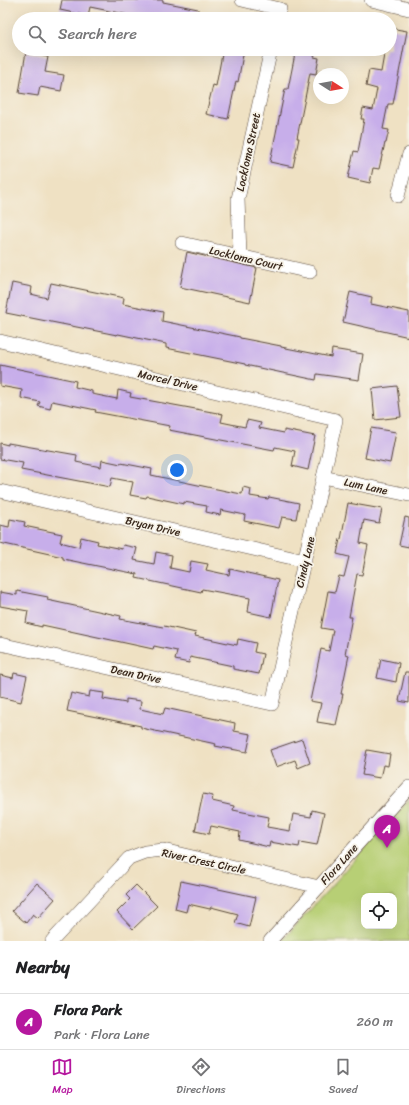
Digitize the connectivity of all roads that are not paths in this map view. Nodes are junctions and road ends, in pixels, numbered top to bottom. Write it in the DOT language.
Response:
graph roads {
  1 [pos="242,0"];
  2 [pos="371,0"];
  3 [pos="280,9"];
  4 [pos="409,9"];
  5 [pos="269,56"];
  6 [pos="409,154"];
  7 [pos="398,196"];
  8 [pos="182,243"];
  9 [pos="240,256"];
  10 [pos="310,272"];
  11 [pos="0,341"];
  12 [pos="336,420"];
  13 [pos="323,477"];
  14 [pos="0,491"];
  15 [pos="409,495"];
  16 [pos="305,560"];
  17 [pos="0,644"];
  18 [pos="272,704"];
  19 [pos="409,787"];
  20 [pos="319,887"];
  21 [pos="52,941"];
  22 [pos="270,941"];
  1 -- 3 [label="street"];
  2 -- 4 [label="street"];
  5 -- 9 [label="street, Lockloma Street"];
  6 -- 7 [label="street"];
  8 -- 9 [label="street, Lockloma Court"];
  9 -- 10 [label="street, Lockloma Court"];
  11 -- 12 [label="street, Marcel Drive"];
  12 -- 13 [label="street, Cindy Lane"];
  13 -- 15 [label="street, Lum Lane"];
  13 -- 16 [label="street, Cindy Lane"];
  14 -- 16 [label="street, Bryan Drive"];
  16 -- 18 [label="street, Cindy Lane"];
  17 -- 18 [label="street, Dean Drive"];
  19 -- 20 [label="street, Flora Lane"];
  20 -- 21 [label="street, River Crest Circle"];
  20 -- 22 [label="street, Flora Lane"];
}
